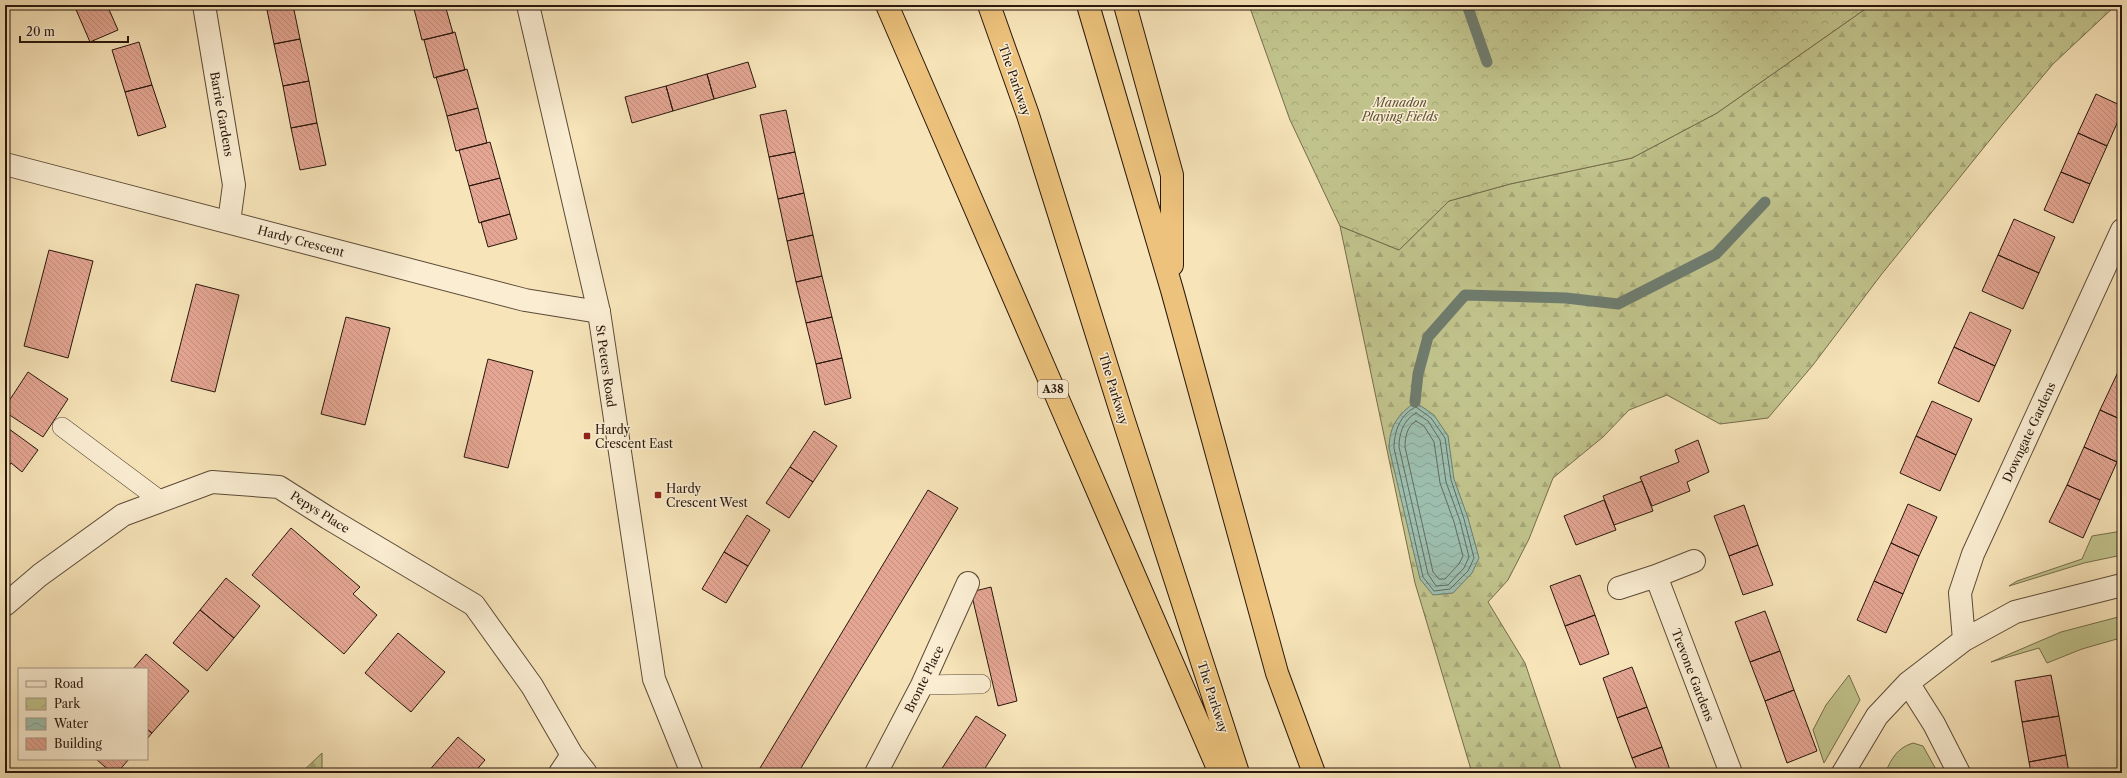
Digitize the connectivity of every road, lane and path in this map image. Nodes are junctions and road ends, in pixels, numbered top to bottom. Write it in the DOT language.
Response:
graph roads {
  1 [pos="204,5"];
  2 [pos="528,5"];
  3 [pos="887,5"];
  4 [pos="989,5"];
  5 [pos="1088,5"];
  6 [pos="1125,5"];
  7 [pos="5,164"];
  8 [pos="229,222"];
  9 [pos="2122,230"];
  10 [pos="1172,290"];
  11 [pos="599,312"];
  12 [pos="62,427"];
  13 [pos="161,501"];
  14 [pos="1694,561"];
  15 [pos="1656,576"];
  16 [pos="968,583"];
  17 [pos="2122,585"];
  18 [pos="1618,588"];
  19 [pos="5,605"];
  20 [pos="1964,640"];
  21 [pos="1908,683"];
  22 [pos="981,684"];
  23 [pos="922,685"];
  24 [pos="572,755"];
  25 [pos="560,773"];
  26 [pos="586,773"];
  27 [pos="692,773"];
  28 [pos="876,773"];
  29 [pos="1220,773"];
  30 [pos="1238,773"];
  31 [pos="1314,773"];
  32 [pos="1731,773"];
  33 [pos="1843,773"];
  34 [pos="1959,773"];
  1 -- 8 [label="street, Barrie Gardens"];
  2 -- 11 [label="street, St Peters Road"];
  3 -- 29 [label="highway, A38"];
  4 -- 30 [label="highway, The Parkway"];
  5 -- 10 [label="highway"];
  6 -- 10 [label="highway"];
  7 -- 8 [label="street, Hardy Crescent"];
  8 -- 11 [label="street, Hardy Crescent"];
  9 -- 20 [label="street, Downgate Gardens"];
  10 -- 31 [label="highway"];
  11 -- 27 [label="street, St Peters Road"];
  12 -- 13 [label="lane"];
  13 -- 19 [label="street, Pepys Place"];
  13 -- 24 [label="street, Pepys Place"];
  14 -- 15 [label="street"];
  15 -- 18 [label="street"];
  15 -- 32 [label="street, Trevone Gardens"];
  16 -- 23 [label="street, Bronte Place"];
  17 -- 20 [label="street"];
  20 -- 21 [label="street"];
  21 -- 33 [label="street"];
  21 -- 34 [label="street"];
  22 -- 23 [label="lane"];
  23 -- 28 [label="street, Bronte Place"];
  24 -- 25 [label="street"];
  24 -- 26 [label="street, Pepys Place"];
}
